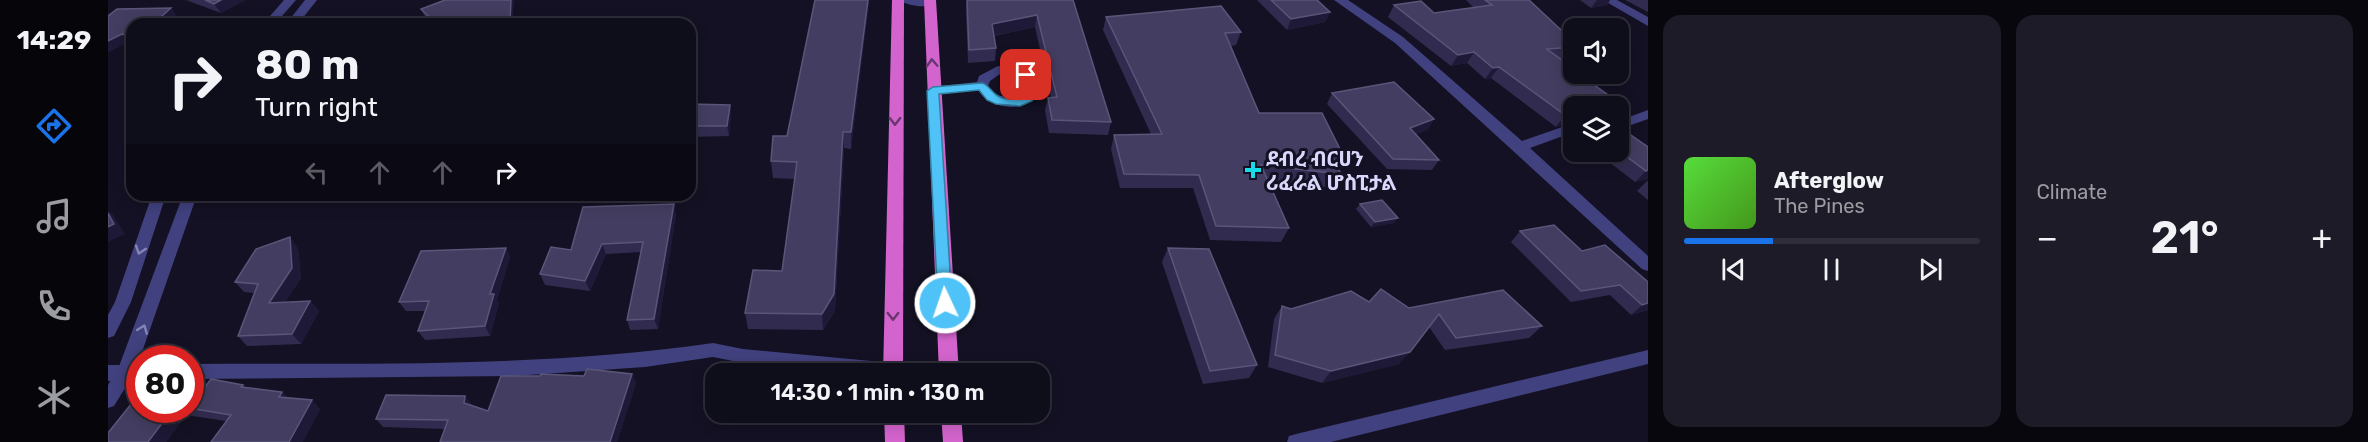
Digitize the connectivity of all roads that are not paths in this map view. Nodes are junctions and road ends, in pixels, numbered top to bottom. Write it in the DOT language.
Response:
graph roads {
  1 [pos="290,0"];
  2 [pos="311,0"];
  3 [pos="898,0"];
  4 [pos="905,0"];
  5 [pos="1340,0"];
  6 [pos="1609,0"];
  7 [pos="930,1"];
  8 [pos="274,18"];
  9 [pos="297,18"];
  10 [pos="1648,22"];
  11 [pos="982,86"];
  12 [pos="933,91"];
  13 [pos="1648,114"];
  14 [pos="1629,121"];
  15 [pos="1563,132"];
  16 [pos="1520,147"];
  17 [pos="157,201"];
  18 [pos="188,201"];
  19 [pos="1648,266"];
  20 [pos="108,331"];
  21 [pos="1648,357"];
  22 [pos="809,363"];
  23 [pos="893,363"];
  24 [pos="948,363"];
  25 [pos="124,372"];
  26 [pos="204,372"];
  27 [pos="108,400"];
  28 [pos="894,423"];
  29 [pos="952,423"];
  30 [pos="895,442"];
  31 [pos="953,442"];
  32 [pos="1296,442"];
  1 -- 8 [label="street"];
  2 -- 9 [label="street"];
  3 -- 23 [label="highway, one-way"];
  4 -- 7 [label="street"];
  5 -- 16 [label="street"];
  6 -- 10 [label="street"];
  12 -- 7 [label="highway, one-way"];
  11 -- 12 [label="street"];
  12 -- 24 [label="highway"];
  13 -- 14 [label="street"];
  15 -- 16 [label="street"];
  16 -- 19 [label="street"];
  17 -- 20 [label="street, one-way"];
  25 -- 18 [label="street, one-way"];
  21 -- 32 [label="street"];
  22 -- 26 [label="street"];
  25 -- 27 [label="street"];
  28 -- 30 [label="highway"];
  29 -- 31 [label="highway"];
}
